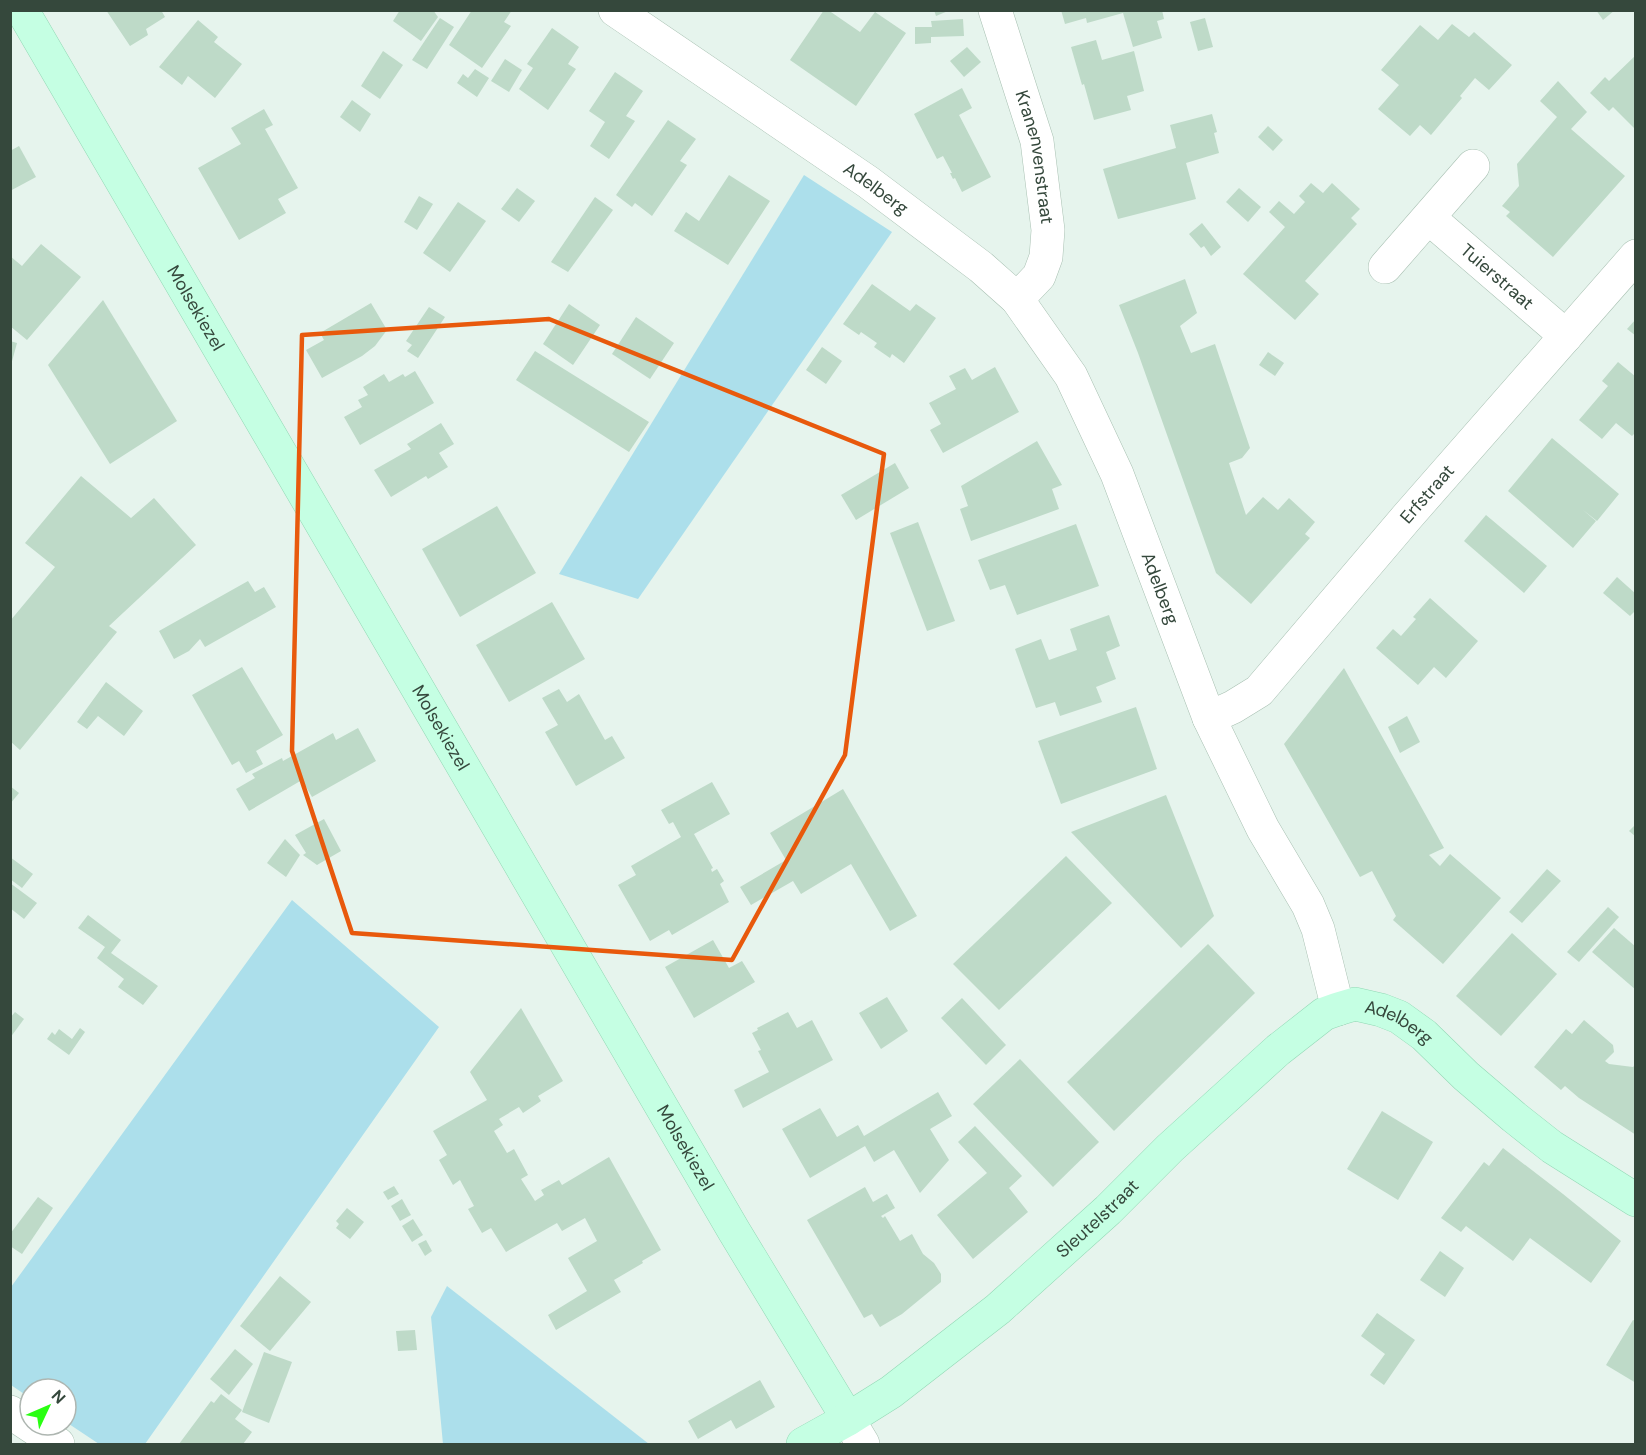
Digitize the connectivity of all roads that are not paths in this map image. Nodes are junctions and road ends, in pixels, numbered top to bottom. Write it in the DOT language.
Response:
graph roads {
  1 [pos="22,10"];
  2 [pos="615,10"];
  3 [pos="995,10"];
  4 [pos="1473,166"];
  5 [pos="1430,218"];
  6 [pos="1635,256"];
  7 [pos="1385,267"];
  8 [pos="1017,299"];
  9 [pos="1566,336"];
  10 [pos="1209,718"];
  11 [pos="1338,1009"];
  12 [pos="1635,1200"];
  13 [pos="10,1412"];
  14 [pos="856,1432"];
  15 [pos="58,1444"];
  16 [pos="803,1444"];
  1 -- 14 [label="main road, Molsekiezel"];
  2 -- 8 [label="street, Adelberg"];
  3 -- 8 [label="street, Kranenvenstraat"];
  4 -- 5 [label="street"];
  5 -- 7 [label="street"];
  5 -- 9 [label="street, Tuierstraat"];
  6 -- 9 [label="street, Erfstraat"];
  8 -- 10 [label="street, Adelberg"];
  9 -- 10 [label="street, Erfstraat"];
  10 -- 11 [label="street, Adelberg"];
  11 -- 12 [label="main road, Adelberg"];
  11 -- 14 [label="main road, Sleutelstraat"];
  13 -- 15 [label="street"];
  14 -- 16 [label="main road, Sleutelstraat"];
}
